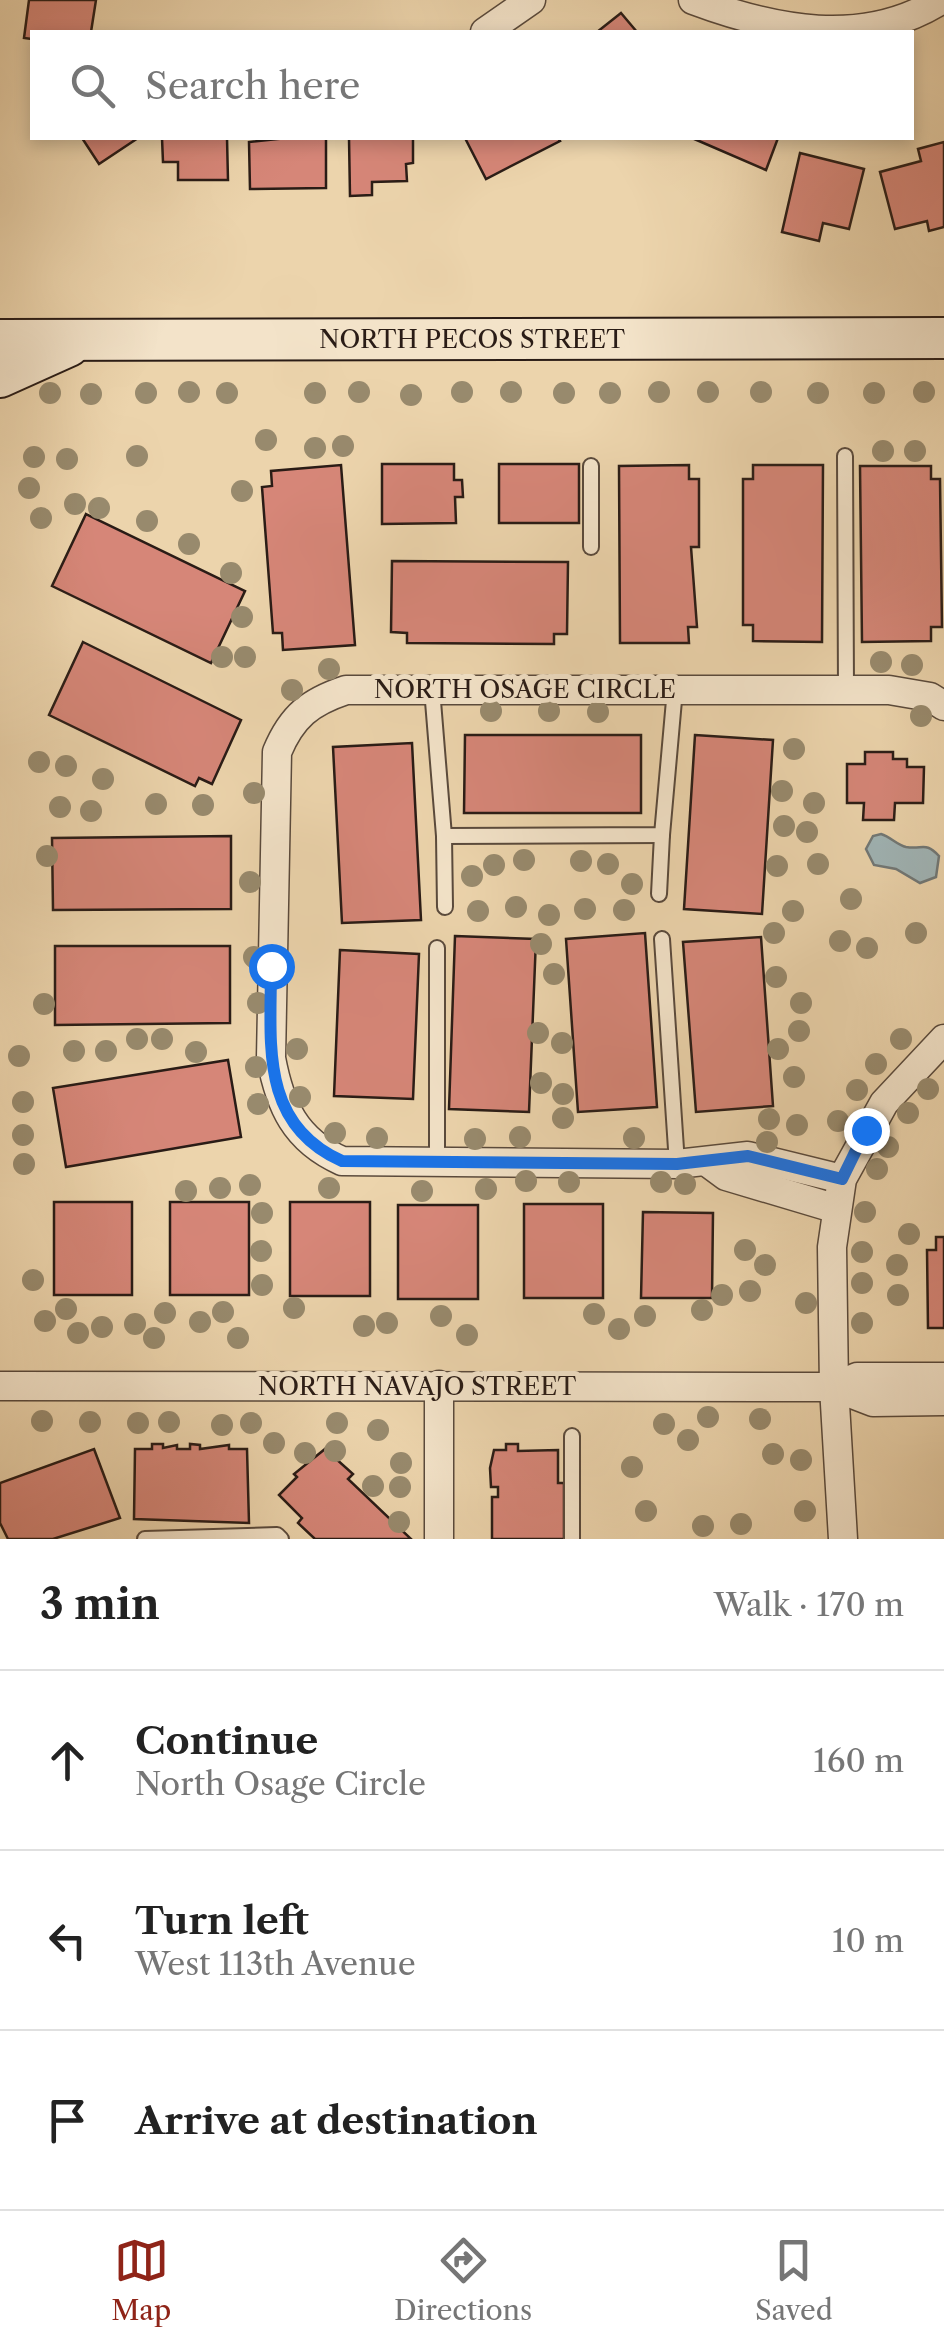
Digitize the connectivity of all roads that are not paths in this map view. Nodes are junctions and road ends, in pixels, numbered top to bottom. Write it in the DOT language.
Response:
graph roads {
  1 [pos="530,0"];
  2 [pos="693,0"];
  3 [pos="942,0"];
  4 [pos="880,28"];
  5 [pos="489,30"];
  6 [pos="0,313"];
  7 [pos="944,338"];
  8 [pos="0,340"];
  9 [pos="83,340"];
  10 [pos="0,377"];
  11 [pos="845,456"];
  12 [pos="592,466"];
  13 [pos="592,547"];
  14 [pos="432,688"];
  15 [pos="675,689"];
  16 [pos="846,689"];
  17 [pos="944,706"];
  18 [pos="662,835"];
  19 [pos="444,836"];
  20 [pos="659,894"];
  21 [pos="445,906"];
  22 [pos="662,939"];
  23 [pos="437,948"];
  24 [pos="944,1039"];
  25 [pos="437,1162"];
  26 [pos="707,1162"];
  27 [pos="677,1164"];
  28 [pos="842,1179"];
  29 [pos="837,1209"];
  30 [pos="944,1377"];
  31 [pos="439,1385"];
  32 [pos="0,1386"];
  33 [pos="834,1387"];
  34 [pos="944,1401"];
  35 [pos="572,1436"];
  36 [pos="145,1539"];
  37 [pos="282,1539"];
  38 [pos="439,1539"];
  39 [pos="572,1539"];
  40 [pos="843,1539"];
  1 -- 5 [label="street"];
  2 -- 4 [label="street"];
  3 -- 4 [label="street"];
  6 -- 9 [label="street"];
  7 -- 9 [label="street, NORTH PECOS STREET"];
  8 -- 9 [label="street, NORTH PECOS STREET"];
  9 -- 10 [label="street"];
  11 -- 16 [label="lane"];
  12 -- 13 [label="lane"];
  14 -- 15 [label="street, NORTH OSAGE CIRCLE"];
  14 -- 19 [label="lane"];
  14 -- 25 [label="street, NORTH OSAGE CIRCLE"];
  15 -- 16 [label="street, NORTH OSAGE CIRCLE"];
  15 -- 18 [label="lane"];
  16 -- 17 [label="street, NORTH OSAGE CIRCLE"];
  18 -- 19 [label="lane"];
  18 -- 20 [label="lane"];
  19 -- 21 [label="lane"];
  22 -- 27 [label="lane"];
  23 -- 25 [label="lane"];
  24 -- 28 [label="street"];
  25 -- 27 [label="street, NORTH OSAGE CIRCLE"];
  26 -- 27 [label="street, NORTH OSAGE CIRCLE"];
  26 -- 28 [label="street, NORTH OSAGE CIRCLE"];
  26 -- 29 [label="street, NORTH OSAGE CIRCLE"];
  28 -- 29 [label="street"];
  29 -- 33 [label="street"];
  30 -- 33 [label="street"];
  31 -- 32 [label="street, NORTH NAVAJO STREET"];
  31 -- 33 [label="street, NORTH NAVAJO STREET"];
  31 -- 38 [label="street"];
  33 -- 34 [label="street"];
  33 -- 40 [label="street"];
  35 -- 39 [label="lane"];
  36 -- 37 [label="lane"];
}
